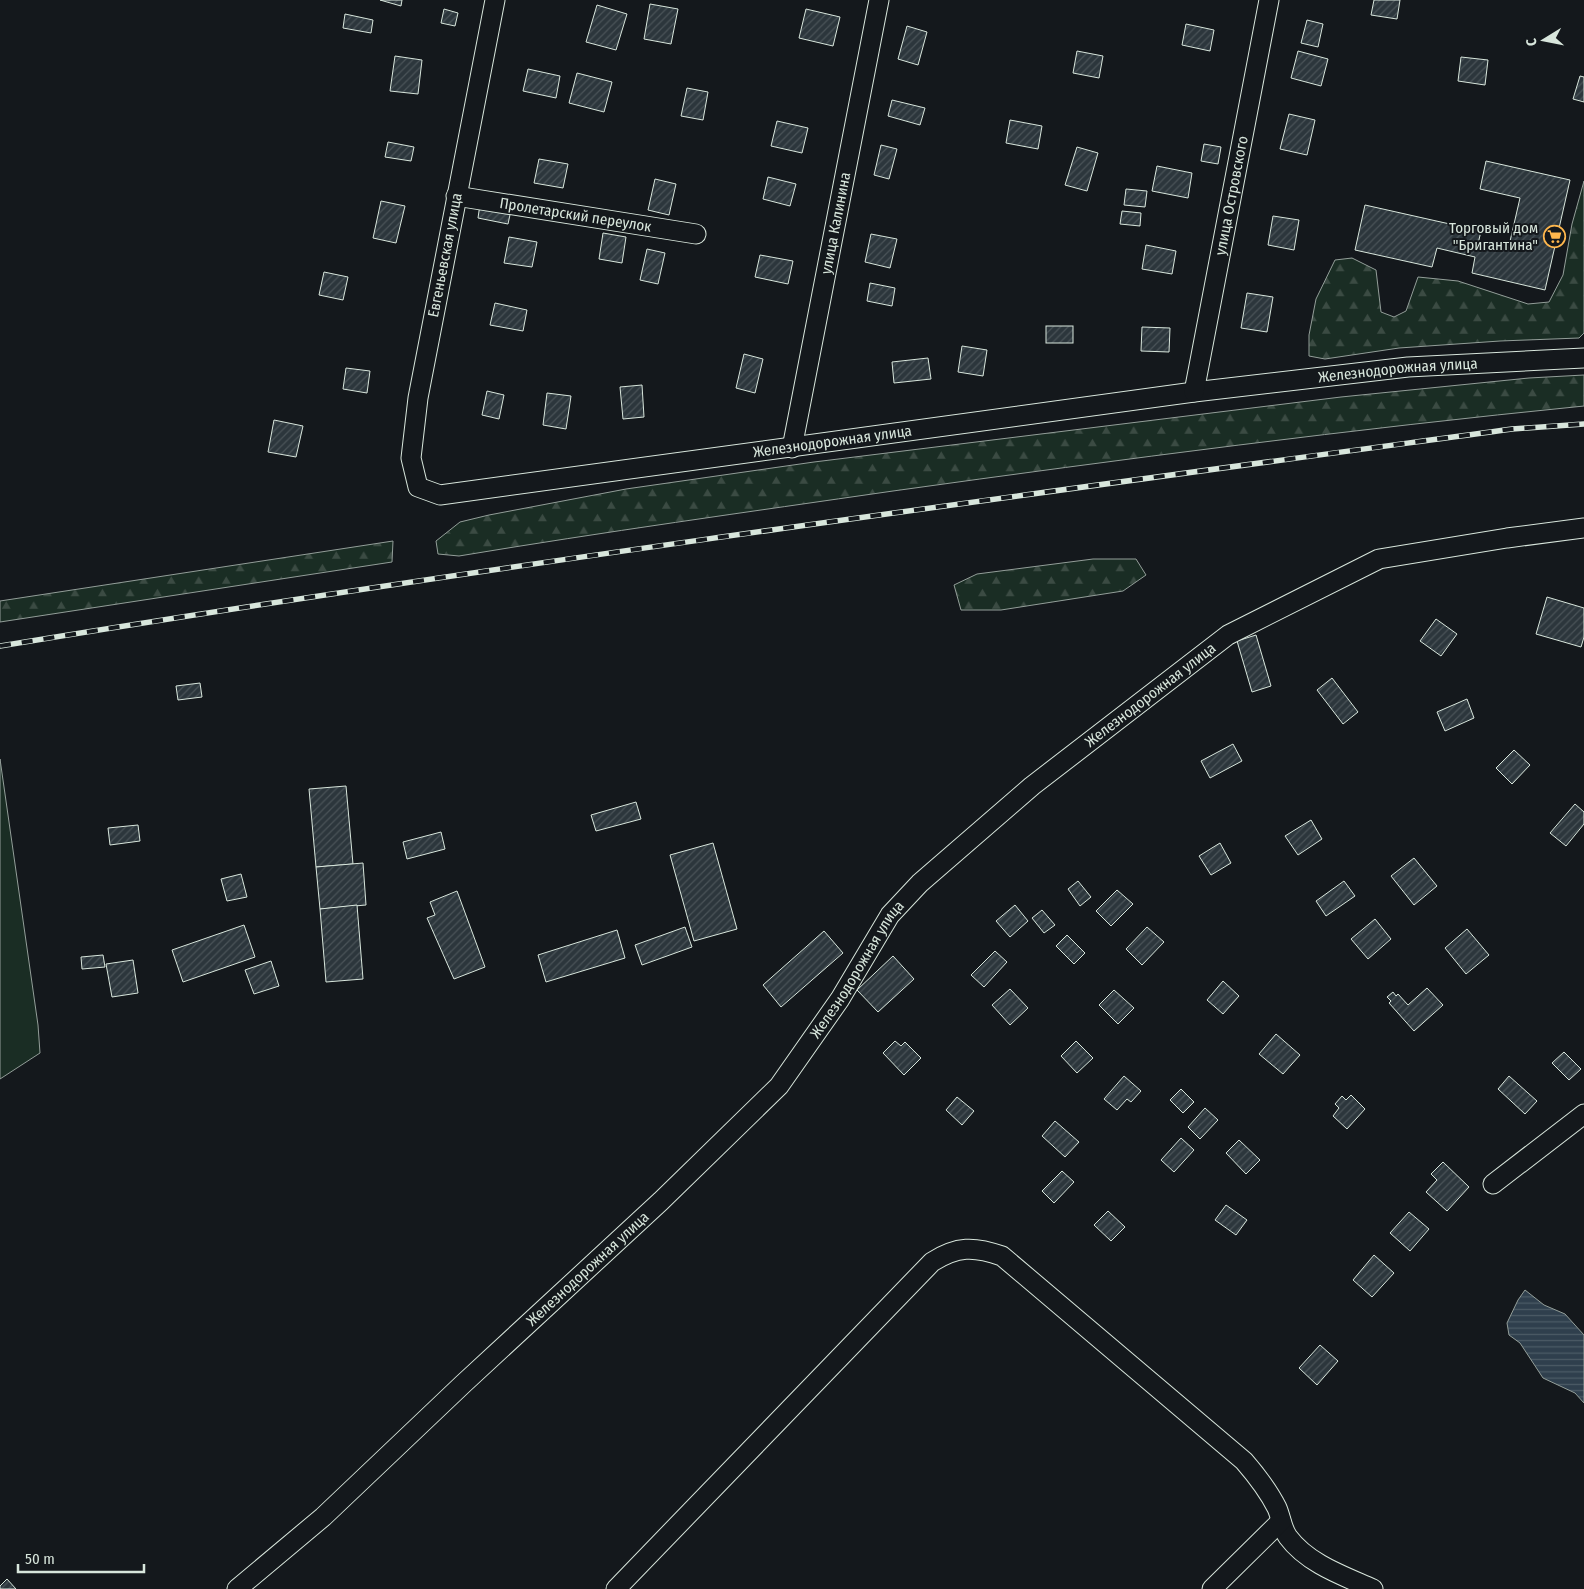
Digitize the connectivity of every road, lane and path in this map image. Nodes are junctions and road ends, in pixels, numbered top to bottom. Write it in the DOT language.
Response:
graph roads {
  1 [pos="495,0"];
  2 [pos="880,0"];
  3 [pos="1269,0"];
  4 [pos="456,196"];
  5 [pos="696,234"];
  6 [pos="1584,358"];
  7 [pos="1194,392"];
  8 [pos="792,448"];
  9 [pos="440,496"];
  10 [pos="1584,528"];
  11 [pos="1584,1114"];
  12 [pos="1493,1184"];
  13 [pos="1281,1521"];
  14 [pos="237,1589"];
  15 [pos="616,1589"];
  16 [pos="1212,1589"];
  17 [pos="1373,1589"];
  1 -- 4 [label="street, Евгеньевская улица"];
  2 -- 8 [label="street, улица Калинина"];
  3 -- 7 [label="street, улица Островского"];
  4 -- 5 [label="street, Пролетарский переулок"];
  4 -- 9 [label="street, Евгеньевская улица"];
  6 -- 7 [label="street, Железнодорожная улица"];
  7 -- 8 [label="street, Железнодорожная улица"];
  8 -- 9 [label="street, Железнодорожная улица"];
  10 -- 14 [label="street, Железнодорожная улица"];
  11 -- 12 [label="street"];
  13 -- 15 [label="street"];
  13 -- 16 [label="street"];
  13 -- 17 [label="street"];
}
